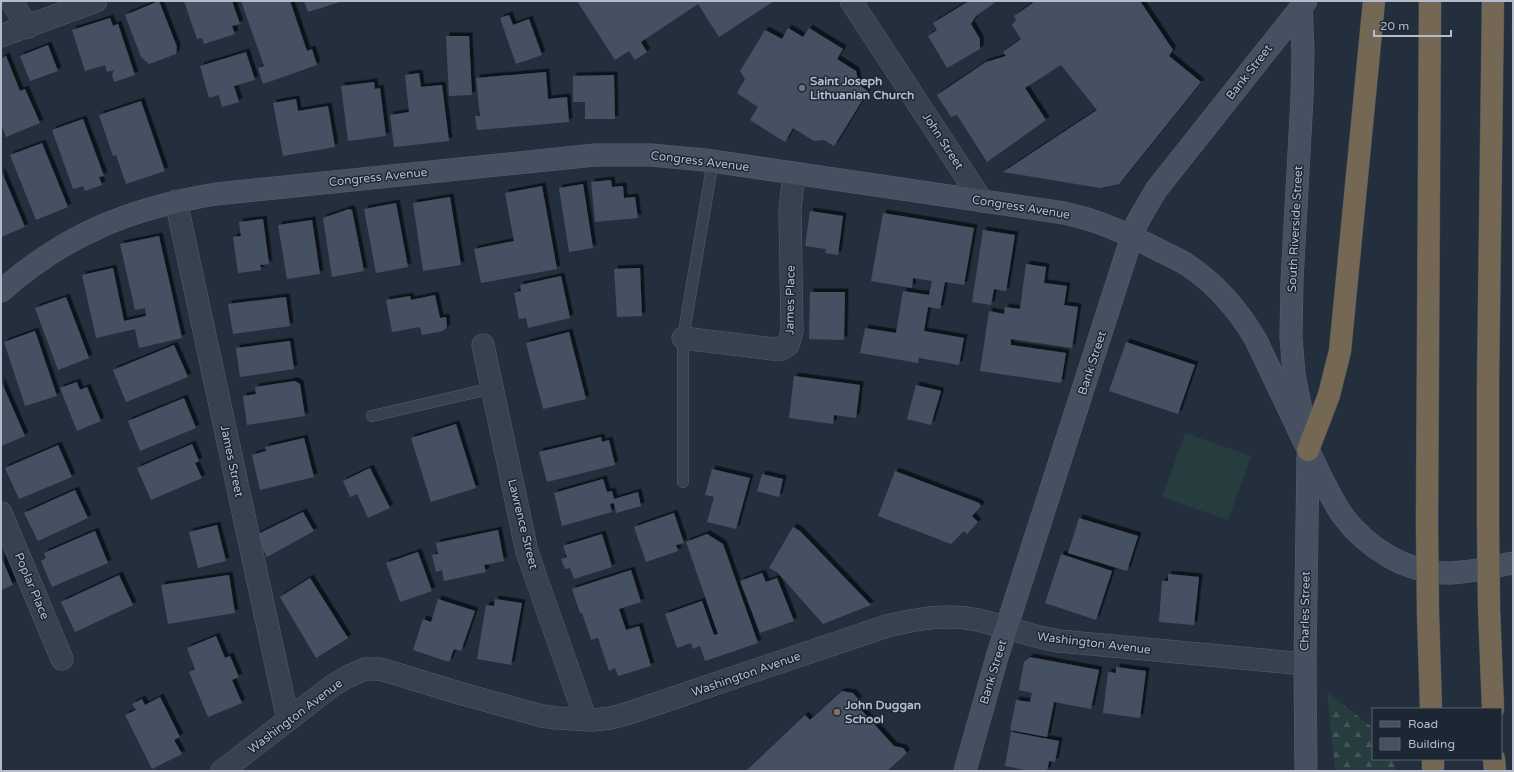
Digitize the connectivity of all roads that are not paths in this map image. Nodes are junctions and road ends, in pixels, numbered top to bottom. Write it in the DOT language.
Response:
graph roads {
  1 [pos="10,1"];
  2 [pos="96,1"];
  3 [pos="851,1"];
  4 [pos="1374,1"];
  5 [pos="1430,1"];
  6 [pos="1493,1"];
  7 [pos="1303,3"];
  8 [pos="28,27"];
  9 [pos="1,36"];
  10 [pos="713,161"];
  11 [pos="794,173"];
  12 [pos="176,201"];
  13 [pos="982,201"];
  14 [pos="1132,236"];
  15 [pos="1,291"];
  16 [pos="683,338"];
  17 [pos="483,345"];
  18 [pos="493,388"];
  19 [pos="372,416"];
  20 [pos="1308,450"];
  21 [pos="682,482"];
  22 [pos="1,513"];
  23 [pos="1513,564"];
  24 [pos="1007,627"];
  25 [pos="62,659"];
  26 [pos="1304,664"];
  27 [pos="1431,708"];
  28 [pos="1492,708"];
  29 [pos="288,720"];
  30 [pos="586,720"];
  31 [pos="1433,760"];
  32 [pos="1494,760"];
  33 [pos="227,770"];
  34 [pos="965,771"];
  35 [pos="1306,771"];
  36 [pos="1433,771"];
  37 [pos="1495,771"];
  1 -- 8 [label="street"];
  2 -- 8 [label="street"];
  3 -- 13 [label="street, John Street"];
  4 -- 20 [label="highway"];
  5 -- 27 [label="highway, bridge"];
  6 -- 28 [label="highway, bridge"];
  7 -- 14 [label="street, Bank Street"];
  7 -- 20 [label="street, South Riverside Street"];
  8 -- 9 [label="street"];
  10 -- 11 [label="street, Congress Avenue"];
  10 -- 12 [label="street, Congress Avenue"];
  10 -- 16 [label="lane"];
  11 -- 13 [label="street, Congress Avenue"];
  11 -- 16 [label="street, James Place"];
  12 -- 15 [label="street, Congress Avenue"];
  12 -- 29 [label="street, James Street"];
  13 -- 14 [label="street, Congress Avenue"];
  14 -- 20 [label="street, Congress Avenue"];
  14 -- 24 [label="street, Bank Street"];
  16 -- 21 [label="lane"];
  17 -- 18 [label="street, Lawrence Street"];
  18 -- 19 [label="lane"];
  18 -- 30 [label="street, Lawrence Street"];
  20 -- 23 [label="street"];
  20 -- 26 [label="street, Charles Street"];
  22 -- 25 [label="street, Poplar Place"];
  24 -- 26 [label="street, Washington Avenue"];
  24 -- 30 [label="street, Washington Avenue"];
  24 -- 34 [label="street, Bank Street"];
  26 -- 35 [label="street, Charles Street"];
  29 -- 30 [label="street, Washington Avenue"];
  29 -- 33 [label="street, Washington Avenue"];
  31 -- 36 [label="highway"];
  32 -- 37 [label="highway"];
}
